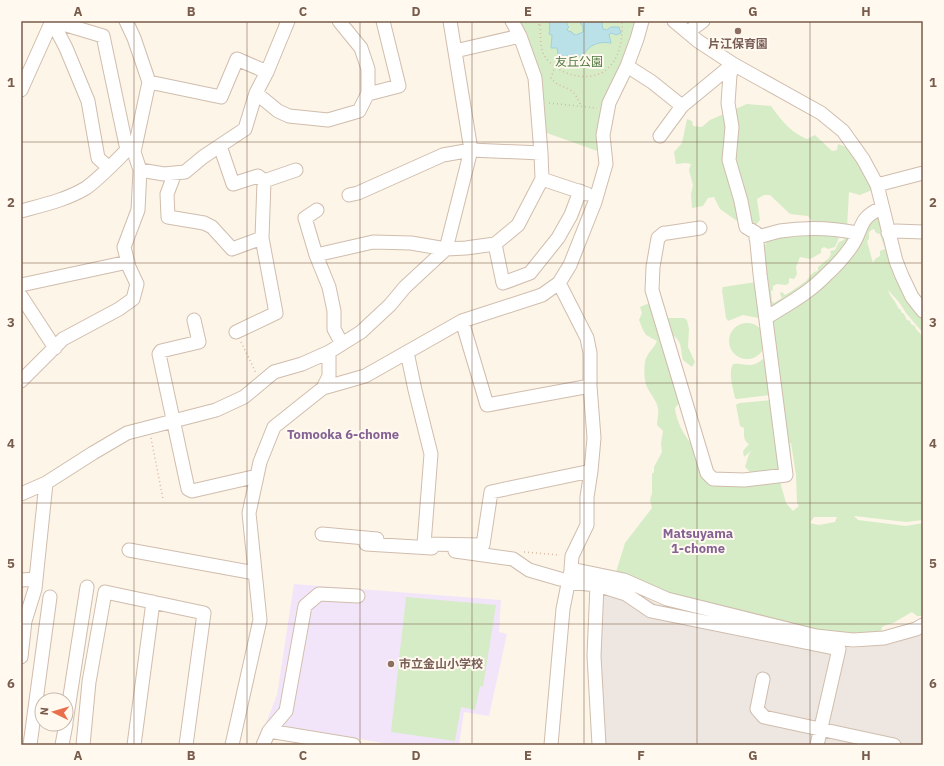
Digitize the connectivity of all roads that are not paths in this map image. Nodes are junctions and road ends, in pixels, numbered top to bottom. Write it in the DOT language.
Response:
graph roads {
  1 [pos="52,21"];
  2 [pos="126,21"];
  3 [pos="288,21"];
  4 [pos="339,21"];
  5 [pos="383,21"];
  6 [pos="450,21"];
  7 [pos="512,21"];
  8 [pos="642,21"];
  9 [pos="674,21"];
  10 [pos="703,21"];
  11 [pos="688,32"];
  12 [pos="520,36"];
  13 [pos="455,51"];
  14 [pos="733,64"];
  15 [pos="627,66"];
  16 [pos="267,72"];
  17 [pos="149,82"];
  18 [pos="21,90"];
  19 [pos="256,93"];
  20 [pos="368,94"];
  21 [pos="682,106"];
  22 [pos="660,136"];
  23 [pos="220,146"];
  24 [pos="471,150"];
  25 [pos="131,151"];
  26 [pos="541,153"];
  27 [pos="109,168"];
  28 [pos="140,170"];
  29 [pos="296,170"];
  30 [pos="175,173"];
  31 [pos="923,173"];
  32 [pos="542,179"];
  33 [pos="264,181"];
  34 [pos="877,185"];
  35 [pos="580,191"];
  36 [pos="349,196"];
  37 [pos="597,197"];
  38 [pos="882,208"];
  39 [pos="317,210"];
  40 [pos="21,211"];
  41 [pos="700,228"];
  42 [pos="923,232"];
  43 [pos="858,233"];
  44 [pos="888,233"];
  45 [pos="262,238"];
  46 [pos="756,238"];
  47 [pos="495,244"];
  48 [pos="446,249"];
  49 [pos="316,255"];
  50 [pos="128,262"];
  51 [pos="559,283"];
  52 [pos="21,285"];
  53 [pos="21,296"];
  54 [pos="923,311"];
  55 [pos="766,318"];
  56 [pos="194,320"];
  57 [pos="462,321"];
  58 [pos="236,332"];
  59 [pos="342,344"];
  60 [pos="54,348"];
  61 [pos="329,352"];
  62 [pos="407,352"];
  63 [pos="21,380"];
  64 [pos="590,386"];
  65 [pos="323,388"];
  66 [pos="174,422"];
  67 [pos="592,471"];
  68 [pos="257,476"];
  69 [pos="46,483"];
  70 [pos="21,494"];
  71 [pos="322,534"];
  72 [pos="366,544"];
  73 [pos="424,544"];
  74 [pos="129,550"];
  75 [pos="568,571"];
  76 [pos="255,572"];
  77 [pos="36,579"];
  78 [pos="21,580"];
  79 [pos="597,585"];
  80 [pos="87,587"];
  81 [pos="358,596"];
  82 [pos="50,597"];
  83 [pos="153,602"];
  84 [pos="23,621"];
  85 [pos="923,625"];
  86 [pos="21,657"];
  87 [pos="763,679"];
  88 [pos="71,692"];
  89 [pos="269,730"];
  90 [pos="820,730"];
  91 [pos="64,732"];
  92 [pos="30,745"];
  93 [pos="62,745"];
  94 [pos="83,745"];
  95 [pos="134,745"];
  96 [pos="186,745"];
  97 [pos="232,745"];
  98 [pos="263,745"];
  99 [pos="354,745"];
  100 [pos="551,745"];
  101 [pos="599,745"];
  102 [pos="817,745"];
  103 [pos="894,745"];
  1 -- 18 [label="street"];
  1 -- 25 [label="street"];
  1 -- 27 [label="street"];
  2 -- 17 [label="street"];
  3 -- 16 [label="street"];
  4 -- 20 [label="street"];
  5 -- 20 [label="street"];
  6 -- 13 [label="street"];
  7 -- 12 [label="street"];
  8 -- 15 [label="street"];
  9 -- 11 [label="street"];
  10 -- 11 [label="street"];
  11 -- 14 [label="street"];
  12 -- 13 [label="street"];
  12 -- 26 [label="street"];
  13 -- 24 [label="street"];
  14 -- 21 [label="street"];
  14 -- 34 [label="street"];
  14 -- 46 [label="street"];
  15 -- 21 [label="street"];
  15 -- 37 [label="street"];
  16 -- 17 [label="street"];
  16 -- 19 [label="street"];
  17 -- 25 [label="street"];
  19 -- 20 [label="street"];
  19 -- 23 [label="street"];
  21 -- 22 [label="street"];
  23 -- 30 [label="street"];
  23 -- 33 [label="street"];
  24 -- 26 [label="street"];
  24 -- 36 [label="street"];
  24 -- 48 [label="street"];
  25 -- 27 [label="street"];
  25 -- 28 [label="street"];
  26 -- 32 [label="street"];
  27 -- 40 [label="street"];
  28 -- 30 [label="street"];
  28 -- 50 [label="street"];
  29 -- 33 [label="street"];
  30 -- 45 [label="street"];
  31 -- 34 [label="street"];
  32 -- 35 [label="street"];
  32 -- 47 [label="street"];
  33 -- 45 [label="street"];
  34 -- 38 [label="street"];
  35 -- 37 [label="street"];
  35 -- 47 [label="street"];
  37 -- 51 [label="street"];
  38 -- 43 [label="street"];
  38 -- 44 [label="street"];
  39 -- 49 [label="street"];
  41 -- 55 [label="street"];
  42 -- 44 [label="street"];
  43 -- 46 [label="street"];
  43 -- 55 [label="street"];
  44 -- 54 [label="street"];
  45 -- 58 [label="street"];
  46 -- 55 [label="street"];
  47 -- 48 [label="street"];
  48 -- 49 [label="street"];
  48 -- 59 [label="street"];
  49 -- 59 [label="street"];
  50 -- 52 [label="street"];
  50 -- 60 [label="street"];
  51 -- 57 [label="street"];
  51 -- 64 [label="street"];
  53 -- 60 [label="street"];
  56 -- 66 [label="street"];
  57 -- 62 [label="street"];
  57 -- 64 [label="street"];
  59 -- 61 [label="street"];
  60 -- 63 [label="street"];
  61 -- 65 [label="street"];
  61 -- 66 [label="street"];
  62 -- 65 [label="street"];
  62 -- 73 [label="street"];
  64 -- 67 [label="street"];
  65 -- 68 [label="street"];
  66 -- 68 [label="street"];
  66 -- 69 [label="street"];
  67 -- 73 [label="street"];
  67 -- 75 [label="street"];
  68 -- 76 [label="street"];
  69 -- 70 [label="street"];
  69 -- 77 [label="street"];
  71 -- 73 [label="street"];
  72 -- 75 [label="street"];
  74 -- 76 [label="street"];
  75 -- 79 [label="street"];
  75 -- 85 [label="street"];
  75 -- 100 [label="street"];
  76 -- 97 [label="street"];
  77 -- 78 [label="street"];
  77 -- 84 [label="street"];
  79 -- 90 [label="street"];
  79 -- 101 [label="street"];
  80 -- 88 [label="street"];
  81 -- 89 [label="street"];
  82 -- 92 [label="street"];
  83 -- 94 [label="street"];
  83 -- 95 [label="street"];
  83 -- 96 [label="street"];
  84 -- 86 [label="street"];
  87 -- 90 [label="street"];
  89 -- 98 [label="street"];
  89 -- 99 [label="street"];
  90 -- 102 [label="street"];
  90 -- 103 [label="street"];
  91 -- 93 [label="street"];
}
